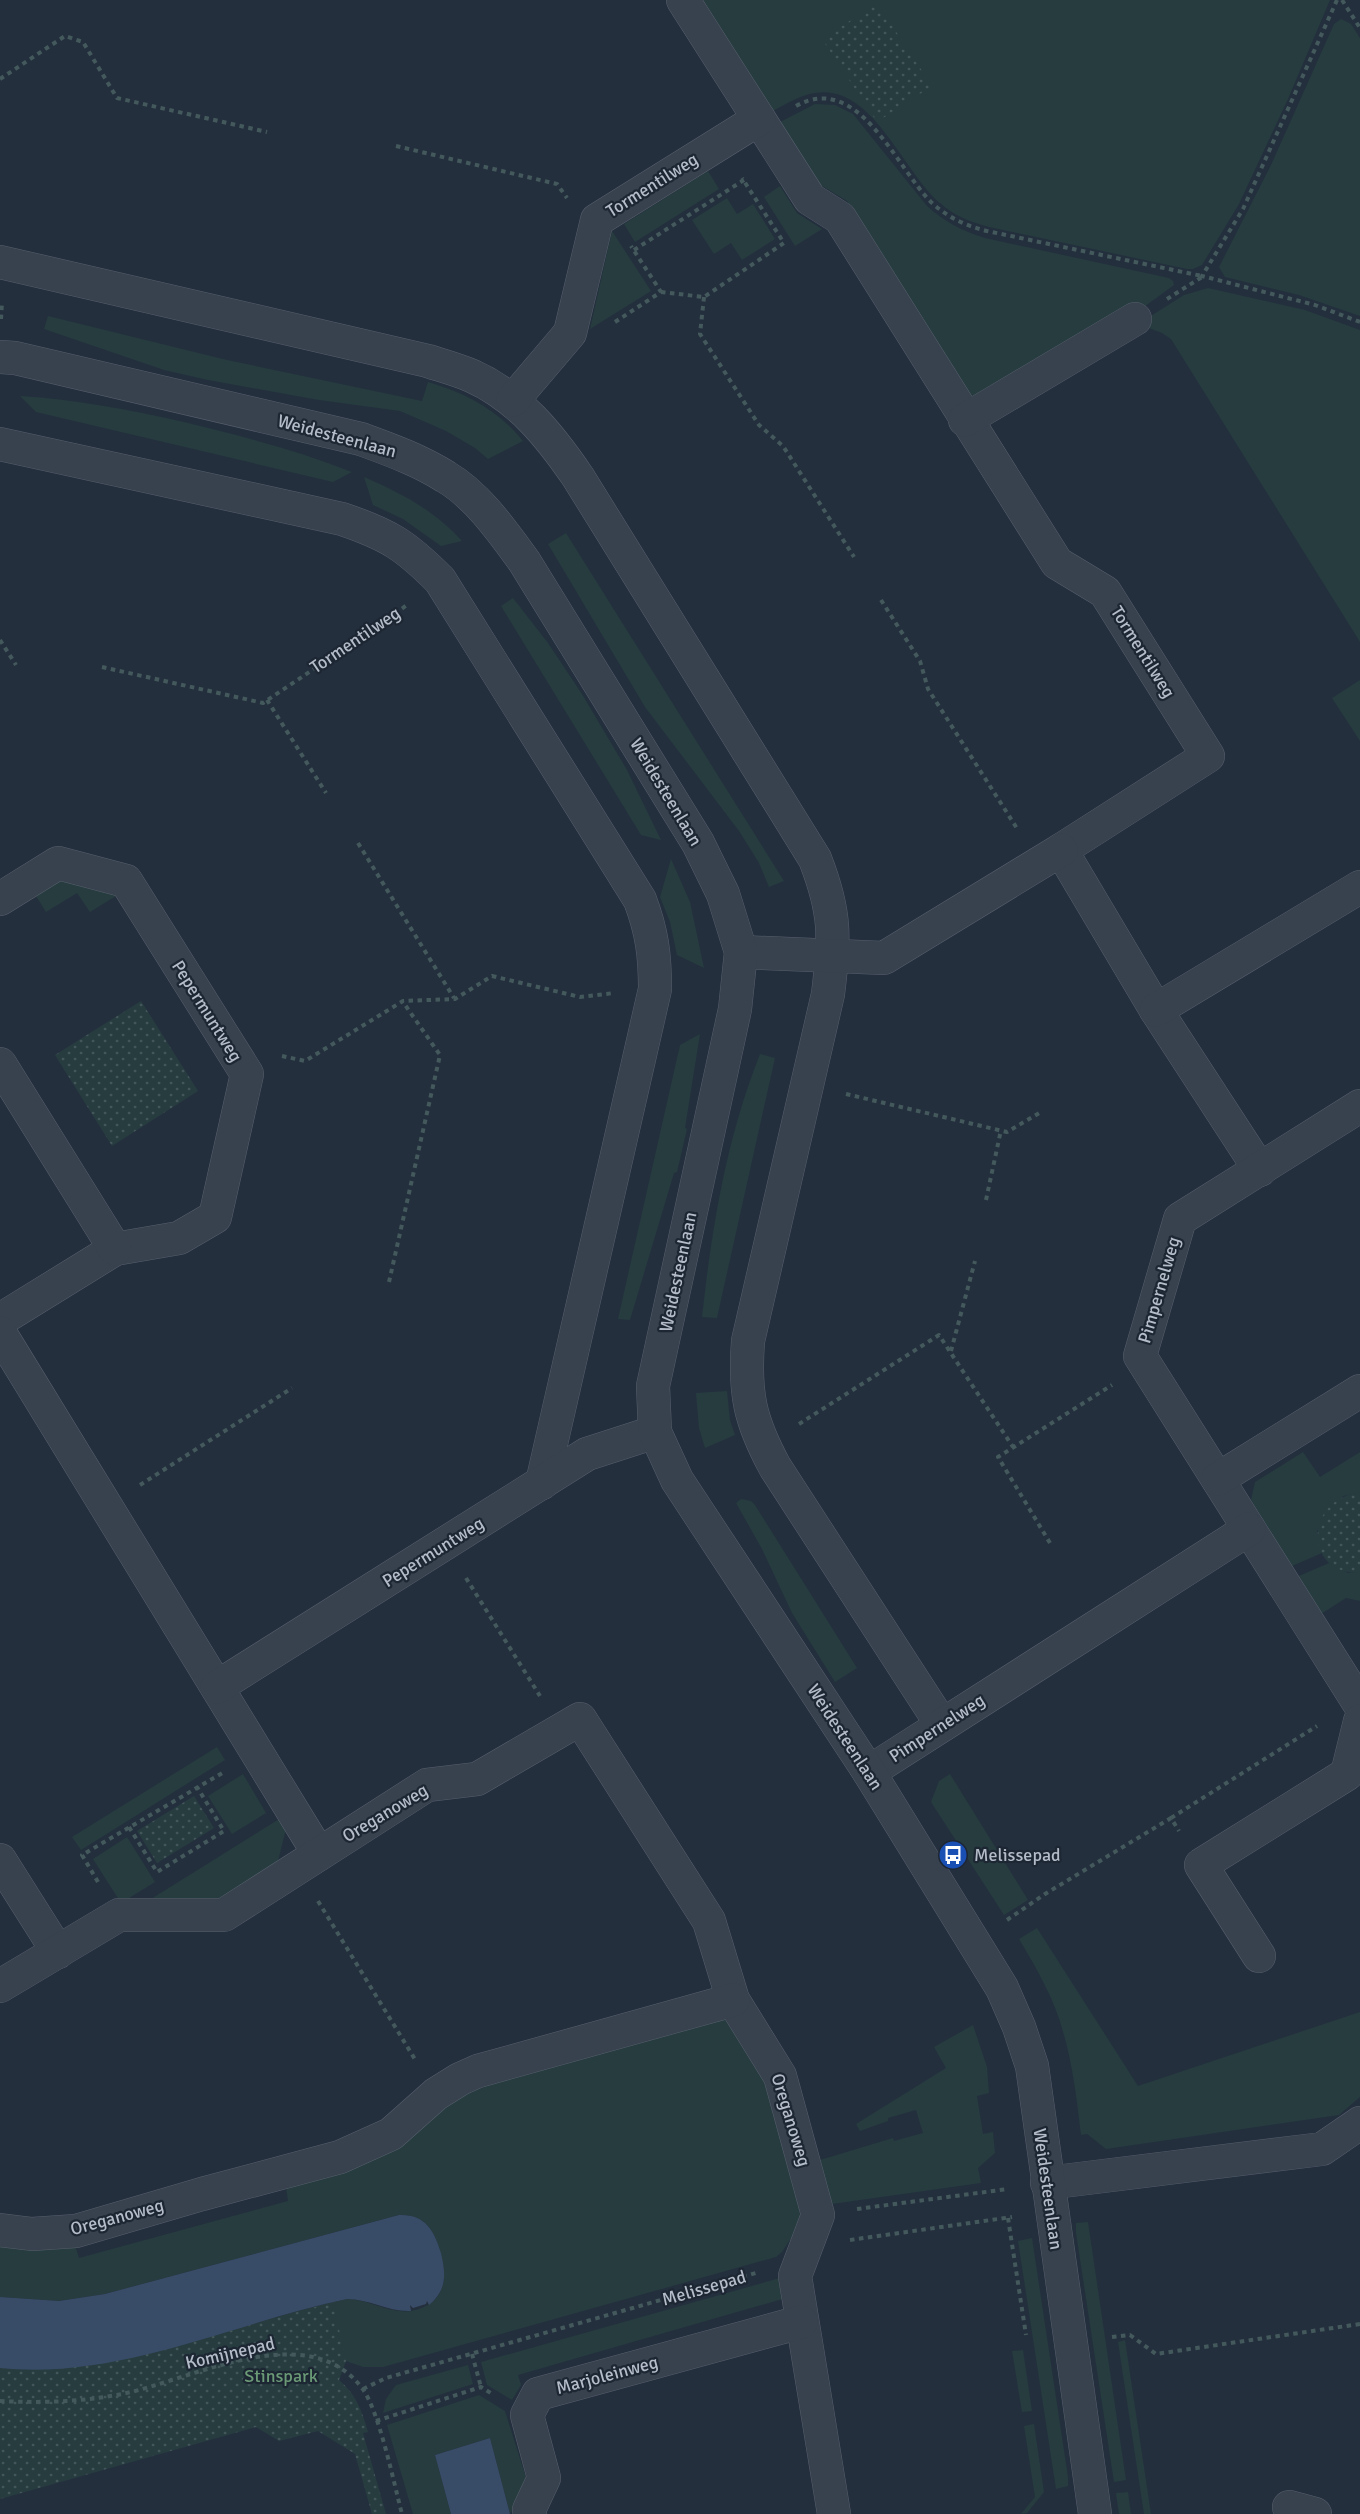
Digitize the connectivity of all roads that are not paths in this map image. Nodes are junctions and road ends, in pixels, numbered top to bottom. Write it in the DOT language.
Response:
graph roads {
  1 [pos="683,0"];
  2 [pos="759,119"];
  3 [pos="2,262"];
  4 [pos="1135,319"];
  5 [pos="0,357"];
  6 [pos="513,400"];
  7 [pos="965,420"];
  8 [pos="0,444"];
  9 [pos="1050,857"];
  10 [pos="1360,887"];
  11 [pos="0,899"];
  12 [pos="741,952"];
  13 [pos="833,955"];
  14 [pos="1156,1010"];
  15 [pos="0,1064"];
  16 [pos="1360,1106"];
  17 [pos="1260,1170"];
  18 [pos="115,1249"];
  19 [pos="0,1320"];
  20 [pos="0,1333"];
  21 [pos="1360,1391"];
  22 [pos="656,1432"];
  23 [pos="1218,1479"];
  24 [pos="542,1483"];
  25 [pos="1249,1529"];
  26 [pos="217,1687"];
  27 [pos="1357,1696"];
  28 [pos="942,1725"];
  29 [pos="869,1772"];
  30 [pos="0,1860"];
  31 [pos="308,1861"];
  32 [pos="58,1952"];
  33 [pos="1259,1956"];
  34 [pos="0,1986"];
  35 [pos="733,2000"];
  36 [pos="1360,2123"];
  37 [pos="1049,2198"];
  38 [pos="0,2230"];
  39 [pos="801,2322"];
  40 [pos="530,2514"];
  41 [pos="834,2514"];
  42 [pos="1095,2514"];
  1 -- 2 [label="street, Tormentilweg"];
  2 -- 6 [label="street, Tormentilweg"];
  2 -- 7 [label="street, Tormentilweg"];
  3 -- 6 [label="street"];
  4 -- 7 [label="street"];
  5 -- 12 [label="street, Weidesteenlaan"];
  6 -- 13 [label="street"];
  7 -- 9 [label="street, Tormentilweg"];
  8 -- 24 [label="street"];
  9 -- 13 [label="street, Tormentilweg"];
  9 -- 14 [label="street"];
  10 -- 14 [label="street"];
  11 -- 18 [label="street, Pepermuntweg"];
  12 -- 13 [label="street, Tormentilweg"];
  12 -- 22 [label="street, Weidesteenlaan"];
  13 -- 28 [label="street"];
  14 -- 17 [label="street"];
  15 -- 18 [label="street"];
  16 -- 17 [label="street, Pimpernelweg"];
  17 -- 23 [label="street, Pimpernelweg"];
  18 -- 19 [label="street, Pepermuntweg"];
  20 -- 26 [label="street"];
  21 -- 23 [label="street"];
  22 -- 24 [label="street, Pepermuntweg"];
  22 -- 29 [label="street, Weidesteenlaan"];
  23 -- 25 [label="street, Pimpernelweg"];
  24 -- 26 [label="street, Pepermuntweg"];
  25 -- 27 [label="street, Pimpernelweg"];
  25 -- 28 [label="street, Pimpernelweg"];
  26 -- 31 [label="street"];
  27 -- 33 [label="street"];
  28 -- 29 [label="street, Pimpernelweg"];
  29 -- 37 [label="street, Weidesteenlaan"];
  30 -- 32 [label="street"];
  31 -- 32 [label="street, Oreganoweg"];
  31 -- 35 [label="street, Oreganoweg"];
  32 -- 34 [label="street"];
  35 -- 38 [label="street, Oreganoweg"];
  35 -- 39 [label="street, Oreganoweg"];
  36 -- 37 [label="street"];
  37 -- 42 [label="street, Weidesteenlaan"];
  39 -- 40 [label="street, Marjoleinweg"];
  39 -- 41 [label="street"];
}
